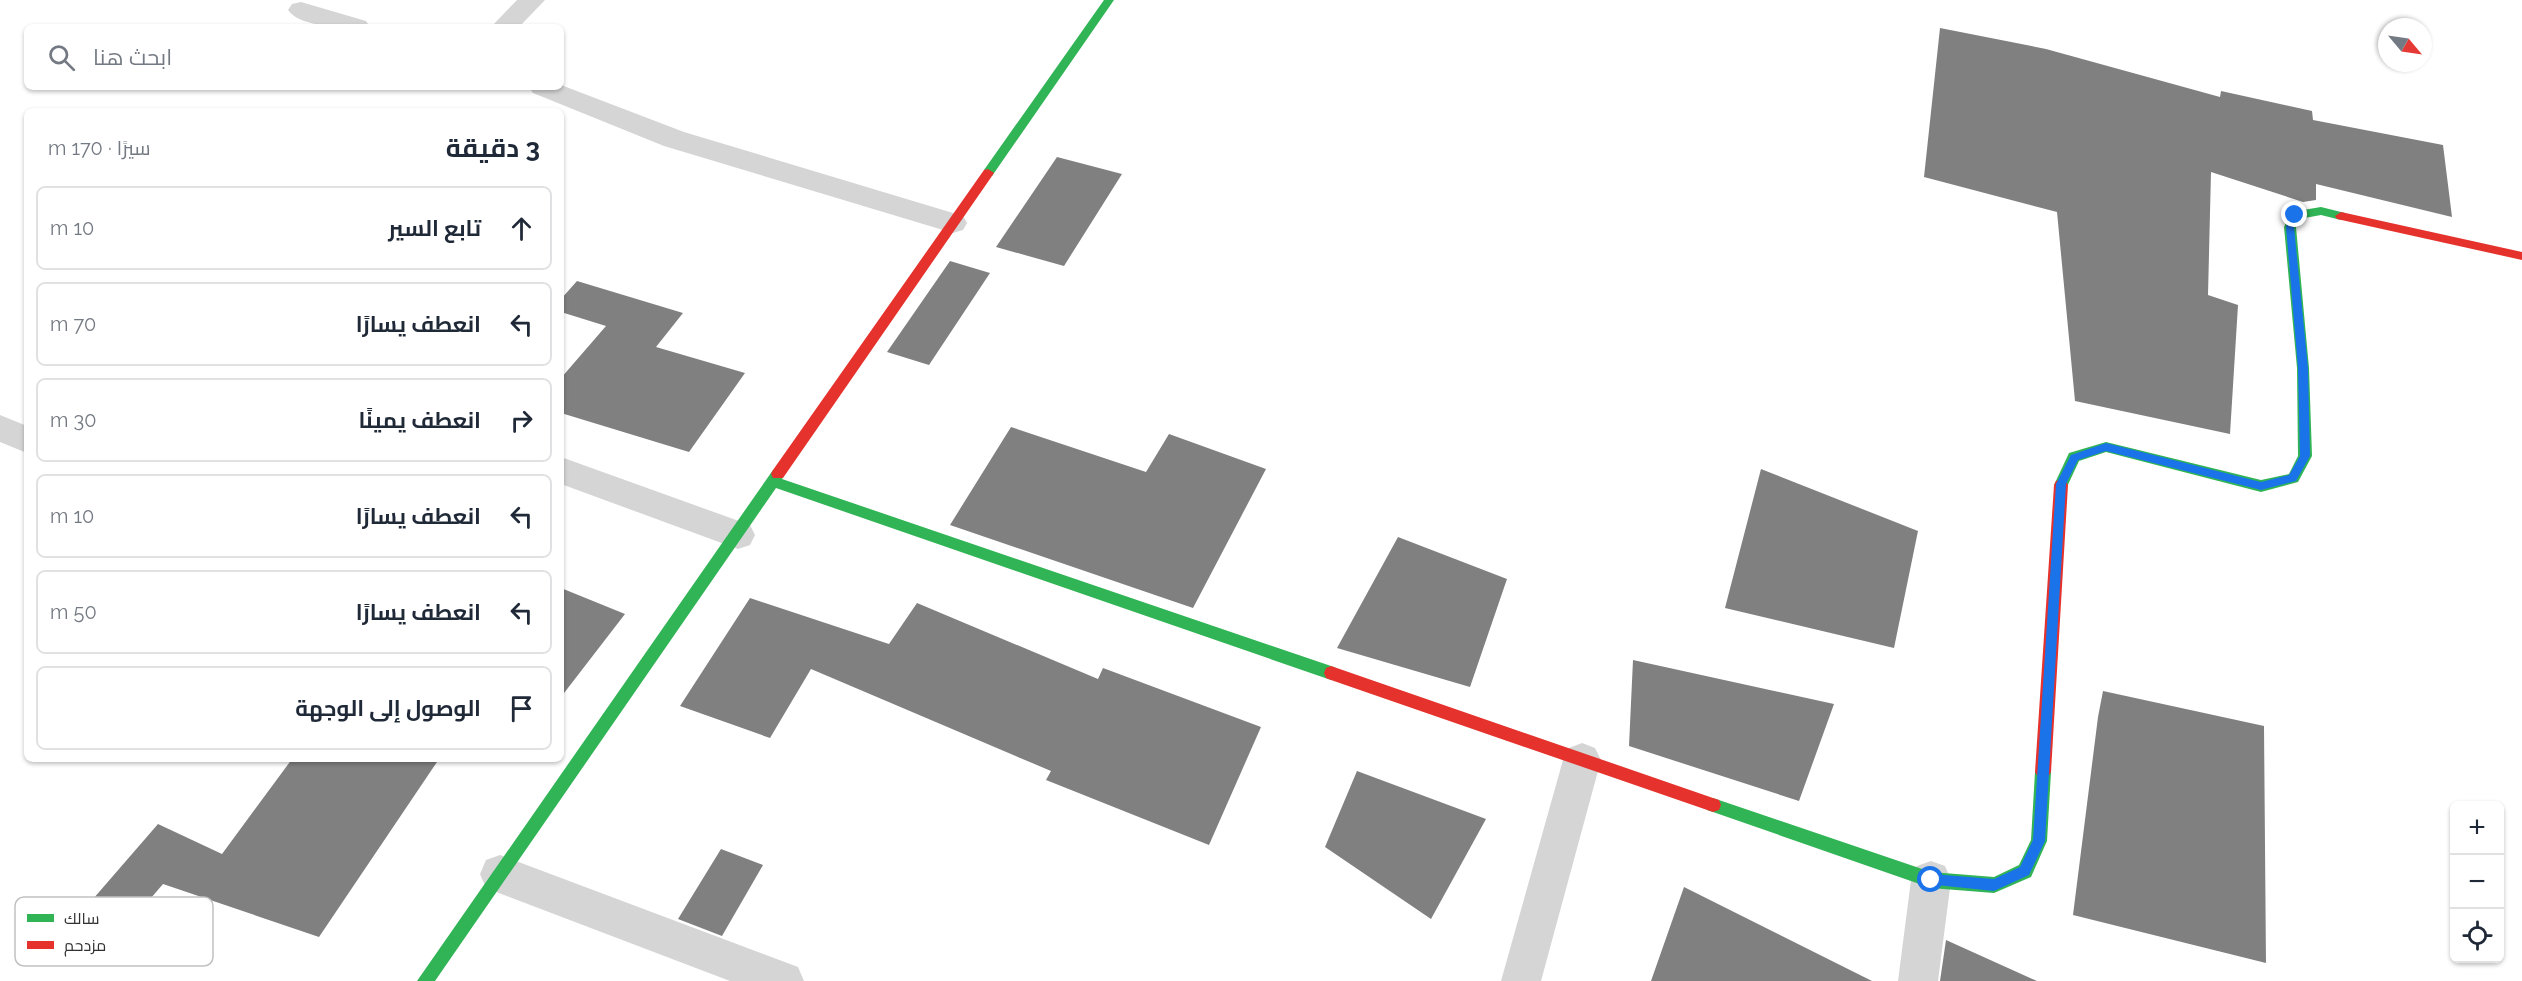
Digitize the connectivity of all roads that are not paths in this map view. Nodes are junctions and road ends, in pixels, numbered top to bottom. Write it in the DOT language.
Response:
graph roads {
  1 [pos="532,0"];
  2 [pos="1109,0"];
  3 [pos="301,10"];
  4 [pos="347,24"];
  5 [pos="507,24"];
  6 [pos="550,90"];
  7 [pos="953,223"];
  8 [pos="2522,256"];
  9 [pos="0,428"];
  10 [pos="24,439"];
  11 [pos="564,471"];
  12 [pos="776,482"];
  13 [pos="738,535"];
  14 [pos="1582,760"];
  15 [pos="500,874"];
  16 [pos="1931,880"];
  17 [pos="425,981"];
  18 [pos="784,981"];
  19 [pos="1521,981"];
  20 [pos="1918,981"];
  1 -- 5 [label="street"];
  2 -- 7 [label="street"];
  3 -- 4 [label="street"];
  6 -- 7 [label="street"];
  7 -- 12 [label="street"];
  8 -- 16 [label="street"];
  9 -- 10 [label="street"];
  11 -- 13 [label="street"];
  12 -- 13 [label="street"];
  12 -- 14 [label="street"];
  13 -- 15 [label="street"];
  14 -- 16 [label="street"];
  14 -- 19 [label="street"];
  15 -- 17 [label="street"];
  15 -- 18 [label="street"];
  16 -- 20 [label="street"];
}
